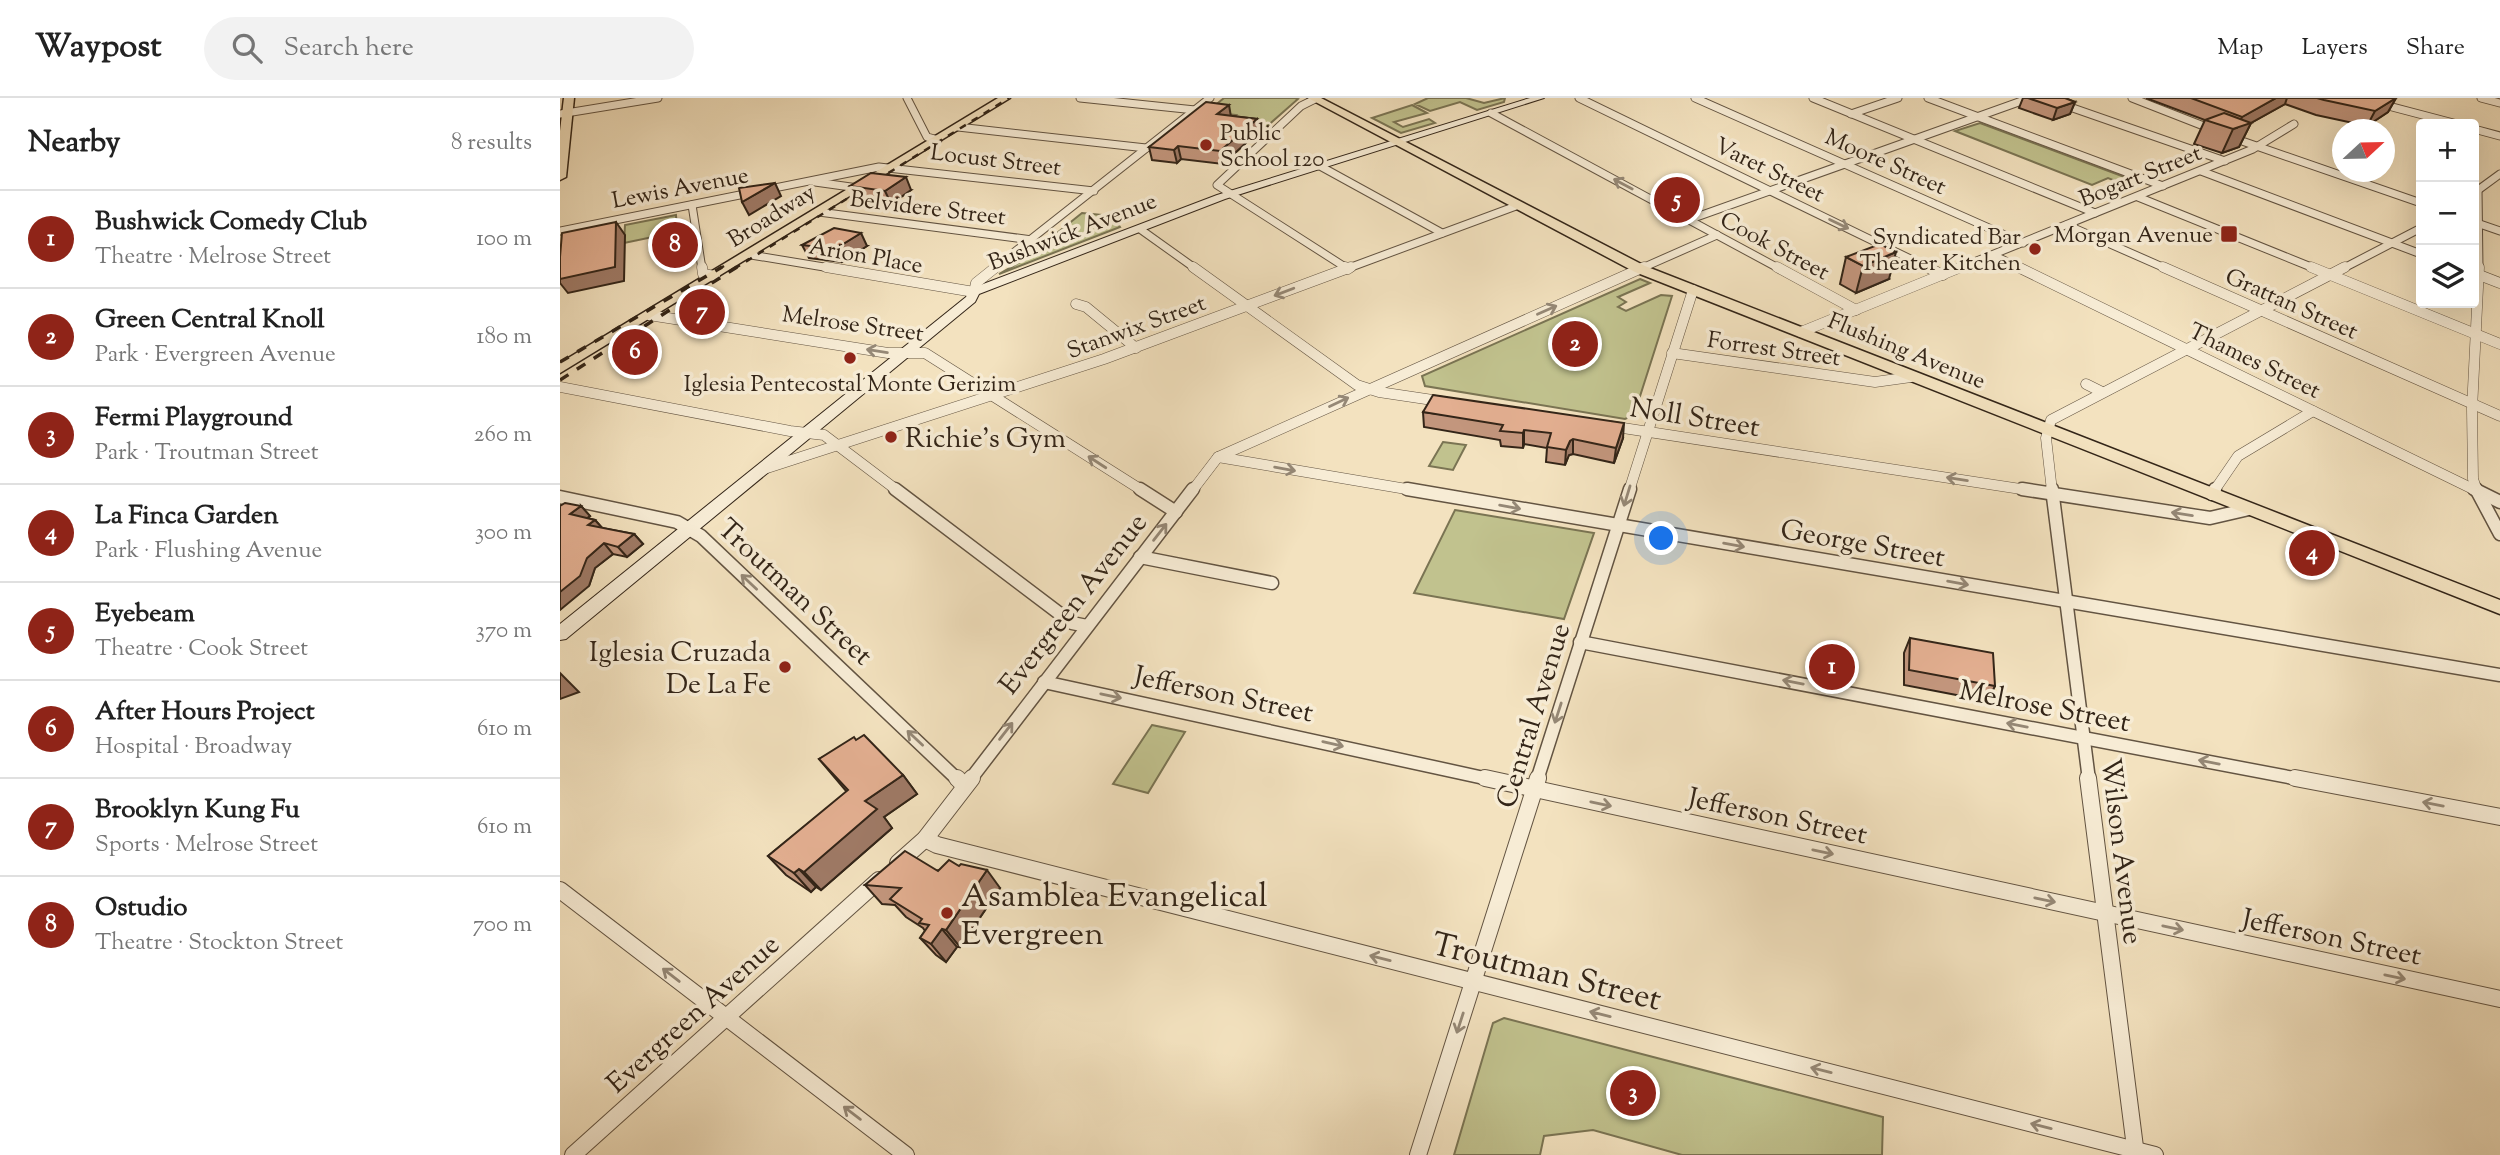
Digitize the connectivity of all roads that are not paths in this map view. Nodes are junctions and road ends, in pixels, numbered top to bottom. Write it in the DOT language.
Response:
graph roads {
  1 [pos="569,98"];
  2 [pos="658,98"];
  3 [pos="907,98"];
  4 [pos="1005,98"];
  5 [pos="1080,98"];
  6 [pos="1210,98"];
  7 [pos="1539,98"];
  8 [pos="1580,98"];
  9 [pos="1695,98"];
  10 [pos="1813,98"];
  11 [pos="1898,98"];
  12 [pos="1928,98"];
  13 [pos="2027,98"];
  14 [pos="2044,98"];
  15 [pos="2132,98"];
  16 [pos="2358,98"];
  17 [pos="2481,98"];
  18 [pos="1314,99"];
  19 [pos="2500,103"];
  20 [pos="1195,110"];
  21 [pos="564,113"];
  22 [pos="1491,113"];
  23 [pos="1851,114"];
  24 [pos="1978,117"];
  25 [pos="2438,119"];
  26 [pos="2294,124"];
  27 [pos="958,127"];
  28 [pos="2479,130"];
  29 [pos="2500,135"];
  30 [pos="1913,139"];
  31 [pos="937,140"];
  32 [pos="1398,142"];
  33 [pos="2258,146"];
  34 [pos="1146,148"];
  35 [pos="2225,161"];
  36 [pos="1844,164"];
  37 [pos="1320,166"];
  38 [pos="893,167"];
  39 [pos="2201,171"];
  40 [pos="2500,174"];
  41 [pos="560,177"];
  42 [pos="808,181"];
  43 [pos="2163,186"];
  44 [pos="858,188"];
  45 [pos="2479,189"];
  46 [pos="1094,191"];
  47 [pos="1770,191"];
  48 [pos="1229,194"];
  49 [pos="2138,197"];
  50 [pos="2416,201"];
  51 [pos="692,205"];
  52 [pos="1516,206"];
  53 [pos="819,212"];
  54 [pos="2095,213"];
  55 [pos="1688,220"];
  56 [pos="2479,224"];
  57 [pos="2067,225"];
  58 [pos="1140,229"];
  59 [pos="560,231"];
  60 [pos="2416,231"];
  61 [pos="2500,231"];
  62 [pos="1442,233"];
  63 [pos="1717,235"];
  64 [pos="1032,240"];
  65 [pos="2023,243"];
  66 [pos="2394,244"];
  67 [pos="2416,252"];
  68 [pos="751,255"];
  69 [pos="1993,255"];
  70 [pos="1349,269"];
  71 [pos="1640,270"];
  72 [pos="1943,275"];
  73 [pos="2479,275"];
  74 [pos="715,276"];
  75 [pos="2331,276"];
  76 [pos="2500,283"];
  77 [pos="1908,288"];
  78 [pos="1693,290"];
  79 [pos="974,292"];
  80 [pos="1920,295"];
  81 [pos="1076,304"];
  82 [pos="1248,306"];
  83 [pos="2475,308"];
  84 [pos="1856,310"];
  85 [pos="2262,311"];
  86 [pos="649,315"];
  87 [pos="1801,332"];
  88 [pos="2475,334"];
  89 [pos="2500,344"];
  90 [pos="1136,348"];
  91 [pos="2186,349"];
  92 [pos="906,353"];
  93 [pos="1672,354"];
  94 [pos="560,369"];
  95 [pos="1912,377"];
  96 [pos="2086,384"];
  97 [pos="560,387"];
  98 [pos="1368,388"];
  99 [pos="2102,393"];
  100 [pos="992,395"];
  101 [pos="1460,404"];
  102 [pos="2472,404"];
  103 [pos="2313,411"];
  104 [pos="2500,416"];
  105 [pos="1594,423"];
  106 [pos="2048,429"];
  107 [pos="1647,431"];
  108 [pos="807,433"];
  109 [pos="838,445"];
  110 [pos="1218,457"];
  111 [pos="763,469"];
  112 [pos="2476,490"];
  113 [pos="2052,493"];
  114 [pos="2212,494"];
  115 [pos="560,497"];
  116 [pos="2500,502"];
  117 [pos="2249,509"];
  118 [pos="1176,512"];
  119 [pos="1618,525"];
  120 [pos="689,529"];
  121 [pos="2500,534"];
  122 [pos="1140,558"];
  123 [pos="1272,583"];
  124 [pos="2066,602"];
  125 [pos="2500,607"];
  126 [pos="1087,626"];
  127 [pos="560,635"];
  128 [pos="1580,642"];
  129 [pos="2500,675"];
  130 [pos="1044,682"];
  131 [pos="2084,738"];
  132 [pos="964,785"];
  133 [pos="1534,789"];
  134 [pos="2500,817"];
  135 [pos="925,839"];
  136 [pos="560,890"];
  137 [pos="2106,914"];
  138 [pos="1473,982"];
  139 [pos="2500,999"];
  140 [pos="727,1017"];
  141 [pos="2136,1153"];
  142 [pos="573,1155"];
  143 [pos="906,1155"];
  144 [pos="1418,1155"];
  145 [pos="2155,1155"];
  1 -- 21 [label="main road"];
  2 -- 21 [label="street"];
  3 -- 31 [label="street"];
  4 -- 27 [label="main road, Broadway"];
  5 -- 20 [label="street"];
  6 -- 20 [label="street"];
  7 -- 22 [label="main road, Bushwick Avenue"];
  8 -- 47 [label="street, Varet Street"];
  9 -- 36 [label="street, Moore Street"];
  10 -- 23 [label="street"];
  11 -- 23 [label="street"];
  12 -- 24 [label="street"];
  13 -- 24 [label="street"];
  14 -- 35 [label="street"];
  15 -- 33 [label="street"];
  16 -- 25 [label="street"];
  17 -- 19 [label="street"];
  18 -- 32 [label="main road, Flushing Avenue"];
  18 -- 48 [label="street"];
  20 -- 34 [label="street"];
  21 -- 41 [label="main road"];
  22 -- 32 [label="main road, Bushwick Avenue"];
  55 -- 22 [label="street, Cook Street, one-way"];
  23 -- 30 [label="street"];
  24 -- 30 [label="street"];
  24 -- 43 [label="street"];
  26 -- 33 [label="street, Bogart Street"];
  27 -- 31 [label="main road, Broadway"];
  27 -- 34 [label="street"];
  28 -- 29 [label="street"];
  30 -- 36 [label="street"];
  30 -- 54 [label="street"];
  31 -- 38 [label="main road, Broadway"];
  32 -- 37 [label="main road, Bushwick Avenue"];
  32 -- 52 [label="main road, Flushing Avenue"];
  33 -- 35 [label="street, Bogart Street"];
  33 -- 50 [label="street"];
  34 -- 46 [label="street"];
  35 -- 39 [label="street, Bogart Street"];
  36 -- 47 [label="street"];
  36 -- 65 [label="street, Moore Street"];
  37 -- 48 [label="main road, Bushwick Avenue"];
  37 -- 62 [label="street"];
  38 -- 42 [label="street, Lewis Avenue"];
  38 -- 44 [label="main road, Broadway"];
  38 -- 46 [label="street, Locust Street"];
  39 -- 43 [label="street, Bogart Street"];
  39 -- 66 [label="street"];
  40 -- 45 [label="street"];
  42 -- 44 [label="street, Lewis Avenue"];
  42 -- 51 [label="street, Lewis Avenue"];
  43 -- 49 [label="street, Bogart Street"];
  44 -- 53 [label="main road, Broadway"];
  46 -- 64 [label="street"];
  47 -- 55 [label="street"];
  47 -- 72 [label="street, Varet Street, one-way"];
  48 -- 58 [label="main road, Bushwick Avenue"];
  48 -- 70 [label="street"];
  49 -- 54 [label="street, Bogart Street"];
  49 -- 75 [label="street"];
  51 -- 59 [label="street, Lewis Avenue"];
  51 -- 74 [label="street"];
  52 -- 62 [label="street, Stanwix Street"];
  52 -- 71 [label="main road, Flushing Avenue"];
  53 -- 64 [label="street, Belvidere Street"];
  53 -- 68 [label="main road, Broadway"];
  54 -- 57 [label="street, Bogart Street"];
  55 -- 63 [label="street, Cook Street"];
  56 -- 61 [label="street"];
  57 -- 65 [label="street, Bogart Street"];
  57 -- 85 [label="street, Grattan Street"];
  58 -- 79 [label="main road, Bushwick Avenue"];
  58 -- 82 [label="street"];
  60 -- 66 [label="street"];
  62 -- 70 [label="street, Stanwix Street"];
  63 -- 71 [label="street, Evergreen Avenue"];
  63 -- 84 [label="street, Cook Street"];
  64 -- 79 [label="street"];
  65 -- 69 [label="street, Bogart Street"];
  66 -- 67 [label="street"];
  66 -- 75 [label="street"];
  68 -- 74 [label="main road, Broadway"];
  68 -- 79 [label="street, Arion Place"];
  69 -- 72 [label="street, Bogart Street"];
  69 -- 91 [label="street, Thames Street"];
  70 -- 82 [label="street, Stanwix Street, one-way"];
  71 -- 78 [label="main road, Flushing Avenue"];
  98 -- 71 [label="street, Evergreen Avenue, one-way"];
  72 -- 77 [label="street, Bogart Street"];
  73 -- 76 [label="street"];
  74 -- 86 [label="main road, Broadway"];
  75 -- 85 [label="street"];
  75 -- 88 [label="street"];
  77 -- 80 [label="street"];
  77 -- 84 [label="street, Bogart Street"];
  78 -- 87 [label="main road, Flushing Avenue"];
  78 -- 93 [label="street, Central Avenue"];
  79 -- 92 [label="main road, Bushwick Avenue"];
  81 -- 90 [label="street"];
  82 -- 90 [label="street, Stanwix Street"];
  82 -- 98 [label="street"];
  83 -- 88 [label="street"];
  84 -- 87 [label="street, Bogart Street"];
  85 -- 91 [label="street"];
  85 -- 102 [label="street, Grattan Street"];
  92 -- 86 [label="street, Melrose Street, one-way"];
  86 -- 94 [label="main road, Broadway"];
  87 -- 95 [label="main road, Flushing Avenue"];
  88 -- 89 [label="street"];
  88 -- 102 [label="street"];
  90 -- 100 [label="street, Stanwix Street"];
  91 -- 99 [label="street"];
  91 -- 103 [label="street, Thames Street"];
  92 -- 100 [label="street, Melrose Street"];
  92 -- 108 [label="main road, Bushwick Avenue"];
  93 -- 95 [label="street, Forrest Street"];
  93 -- 107 [label="street, Central Avenue"];
  95 -- 106 [label="main road, Flushing Avenue"];
  96 -- 99 [label="street"];
  97 -- 108 [label="street"];
  98 -- 101 [label="street"];
  110 -- 98 [label="street, Evergreen Avenue, one-way"];
  99 -- 106 [label="street"];
  100 -- 109 [label="street, Stanwix Street"];
  118 -- 100 [label="street, Melrose Street, one-way"];
  102 -- 104 [label="street, Grattan Street"];
  102 -- 112 [label="street"];
  103 -- 112 [label="street, Thames Street"];
  103 -- 114 [label="street"];
  105 -- 107 [label="street, Noll Street"];
  106 -- 113 [label="street, Wilson Avenue"];
  106 -- 114 [label="main road, Flushing Avenue"];
  113 -- 107 [label="street, Noll Street, one-way"];
  107 -- 119 [label="street, Central Avenue, one-way"];
  108 -- 109 [label="street"];
  108 -- 111 [label="main road, Bushwick Avenue"];
  109 -- 111 [label="street, Stanwix Street"];
  109 -- 126 [label="street"];
  110 -- 118 [label="street, Evergreen Avenue"];
  110 -- 119 [label="street, George Street, one-way"];
  111 -- 120 [label="main road, Bushwick Avenue"];
  112 -- 116 [label="street, Thames Street"];
  112 -- 121 [label="street"];
  117 -- 113 [label="street, Noll Street, one-way"];
  113 -- 124 [label="street, Wilson Avenue"];
  114 -- 117 [label="main road, Flushing Avenue"];
  115 -- 120 [label="street, Troutman Street"];
  117 -- 125 [label="main road, Flushing Avenue"];
  122 -- 118 [label="street, Evergreen Avenue, one-way"];
  119 -- 124 [label="street, George Street, one-way"];
  119 -- 128 [label="street, Central Avenue"];
  120 -- 127 [label="main road, Bushwick Avenue"];
  132 -- 120 [label="street, Troutman Street, one-way"];
  122 -- 123 [label="street"];
  122 -- 126 [label="street, Evergreen Avenue"];
  124 -- 129 [label="street, George Street"];
  124 -- 131 [label="street, Wilson Avenue"];
  126 -- 130 [label="street, Evergreen Avenue"];
  131 -- 128 [label="street, Melrose Street, one-way"];
  128 -- 133 [label="street, Central Avenue, one-way"];
  132 -- 130 [label="street, Evergreen Avenue, one-way"];
  130 -- 133 [label="street, Jefferson Street, one-way"];
  134 -- 131 [label="street, Melrose Street, one-way"];
  131 -- 137 [label="street, Wilson Avenue"];
  132 -- 135 [label="street, Evergreen Avenue"];
  133 -- 137 [label="street, Jefferson Street, one-way"];
  133 -- 138 [label="street, Central Avenue"];
  138 -- 135 [label="street, Troutman Street, one-way"];
  135 -- 140 [label="street, Evergreen Avenue"];
  140 -- 136 [label="street, one-way"];
  137 -- 139 [label="street, Jefferson Street, one-way"];
  137 -- 141 [label="street, Wilson Avenue"];
  141 -- 138 [label="street, Troutman Street, one-way"];
  138 -- 144 [label="street, Central Avenue, one-way"];
  140 -- 142 [label="street, Evergreen Avenue"];
  143 -- 140 [label="street, one-way"];
  141 -- 145 [label="street, Troutman Street"];
}
